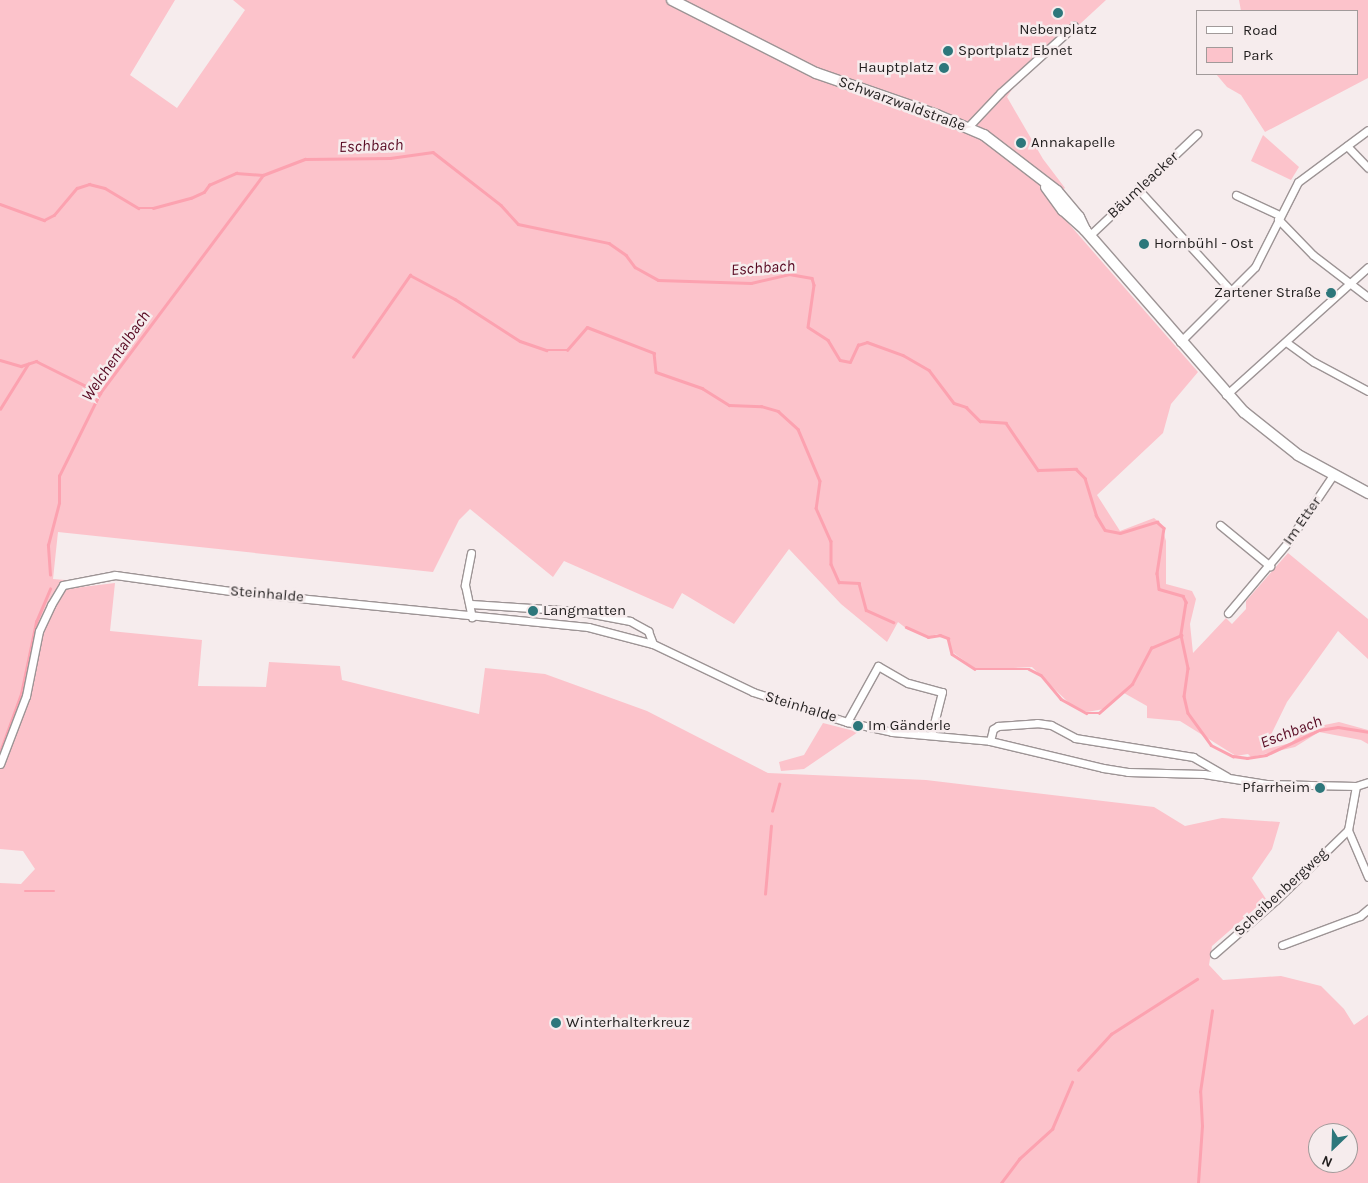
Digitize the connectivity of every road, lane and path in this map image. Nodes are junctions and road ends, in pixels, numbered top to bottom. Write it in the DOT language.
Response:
graph roads {
  1 [pos="672,0"];
  2 [pos="1074,26"];
  3 [pos="968,127"];
  4 [pos="1368,130"];
  5 [pos="1197,134"];
  6 [pos="1346,146"];
  7 [pos="1368,168"];
  8 [pos="1138,189"];
  9 [pos="1236,195"];
  10 [pos="1279,217"];
  11 [pos="1087,233"];
  12 [pos="1368,267"];
  13 [pos="1350,284"];
  14 [pos="1232,292"];
  15 [pos="1368,297"];
  16 [pos="1180,342"];
  17 [pos="1286,342"];
  18 [pos="1368,391"];
  19 [pos="1226,395"];
  20 [pos="1333,475"];
  21 [pos="1368,493"];
  22 [pos="1220,525"];
  23 [pos="471,552"];
  24 [pos="1270,566"];
  25 [pos="471,604"];
  26 [pos="1228,613"];
  27 [pos="472,617"];
  28 [pos="653,644"];
  29 [pos="847,722"];
  30 [pos="931,735"];
  31 [pos="990,741"];
  32 [pos="0,764"];
  33 [pos="1232,779"];
  34 [pos="1368,782"];
  35 [pos="1356,786"];
  36 [pos="1348,830"];
  37 [pos="1368,877"];
  38 [pos="1368,909"];
  39 [pos="1282,945"];
  40 [pos="1214,954"];
  1 -- 3 [label="main road, Schwarzwaldstraße"];
  2 -- 3 [label="street"];
  3 -- 11 [label="main road, Schwarzwaldstraße"];
  4 -- 6 [label="street"];
  5 -- 8 [label="street, Bäumleacker"];
  6 -- 7 [label="street"];
  6 -- 10 [label="street"];
  8 -- 11 [label="street, Bäumleacker"];
  8 -- 14 [label="street"];
  9 -- 10 [label="street"];
  10 -- 13 [label="street"];
  10 -- 14 [label="street"];
  11 -- 16 [label="main road, Schwarzwaldstraße"];
  12 -- 13 [label="street"];
  13 -- 15 [label="street"];
  13 -- 17 [label="street"];
  14 -- 16 [label="street"];
  16 -- 19 [label="main road, Schwarzwaldstraße"];
  17 -- 18 [label="street"];
  17 -- 19 [label="street"];
  19 -- 20 [label="main road, Schwarzwaldstraße"];
  20 -- 21 [label="main road, Schwarzwaldstraße"];
  20 -- 24 [label="street, Im Etter"];
  22 -- 24 [label="street"];
  23 -- 25 [label="street"];
  24 -- 26 [label="street, Im Etter"];
  25 -- 27 [label="street"];
  25 -- 28 [label="street, Steinhalde"];
  27 -- 28 [label="street, Steinhalde"];
  27 -- 32 [label="street, Steinhalde"];
  28 -- 29 [label="street, Steinhalde"];
  29 -- 30 [label="street, Steinhalde"];
  29 -- 30 [label="street"];
  30 -- 31 [label="street, Steinhalde"];
  31 -- 33 [label="street, Steinhalde"];
  31 -- 33 [label="street, Steinhalde"];
  33 -- 35 [label="street, Steinhalde"];
  34 -- 35 [label="street, Steinhalde"];
  35 -- 36 [label="street"];
  36 -- 37 [label="street"];
  36 -- 40 [label="street, Scheibenbergweg"];
  38 -- 39 [label="street"];
}
